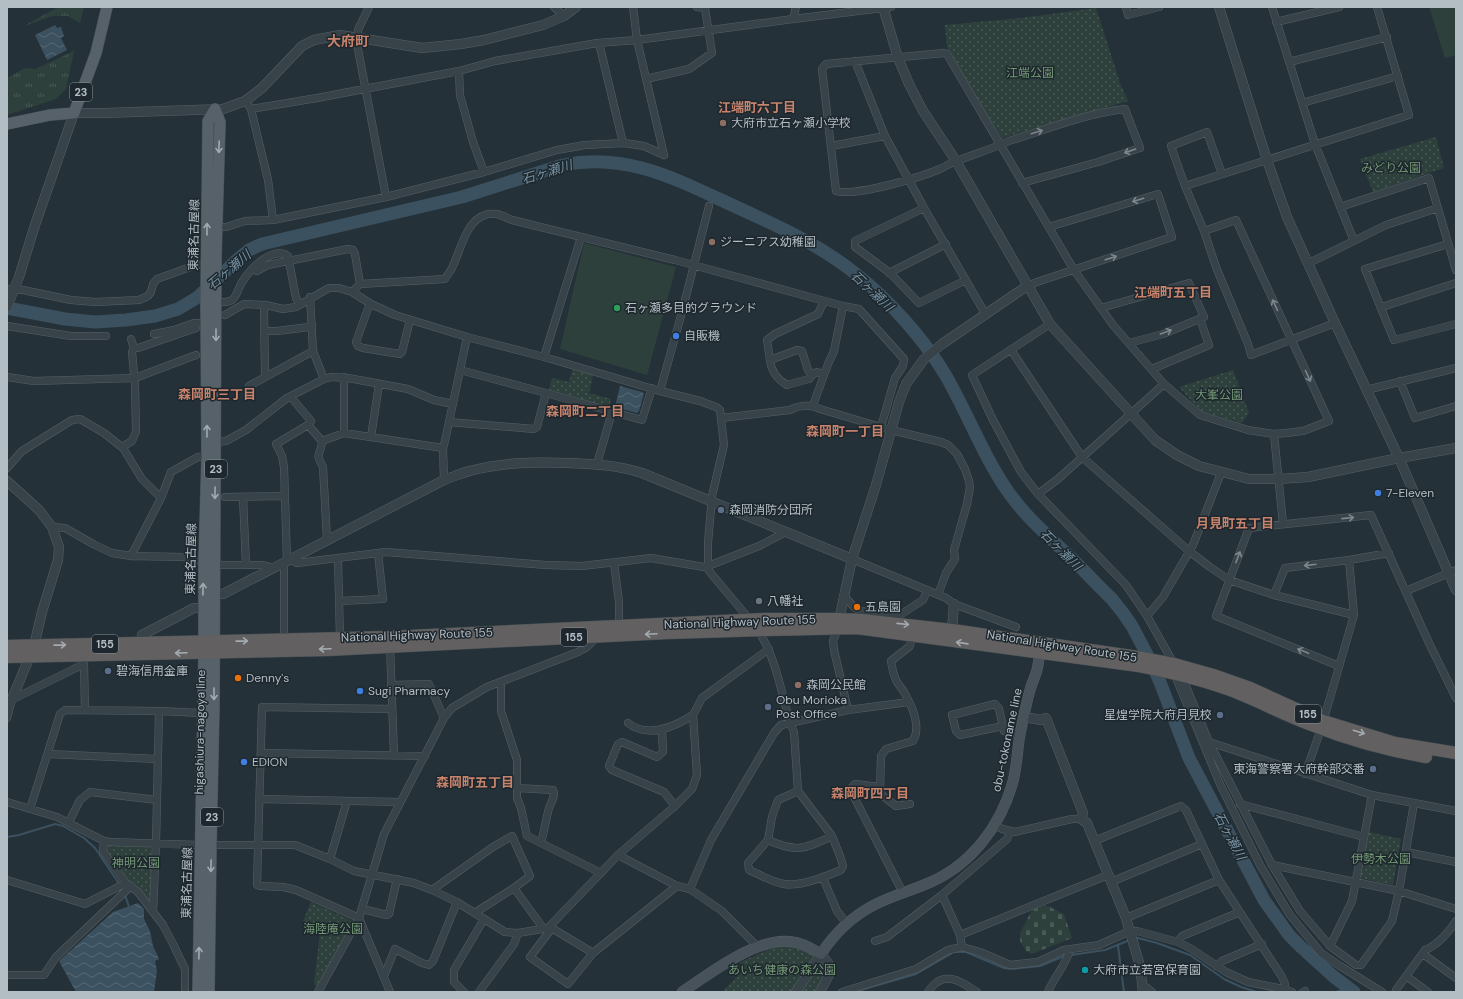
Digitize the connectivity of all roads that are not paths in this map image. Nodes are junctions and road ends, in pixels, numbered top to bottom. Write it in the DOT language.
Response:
graph roads {
  1 [pos="107,7"];
  2 [pos="369,7"];
  3 [pos="554,7"];
  4 [pos="576,7"];
  5 [pos="633,7"];
  6 [pos="697,7"];
  7 [pos="796,7"];
  8 [pos="886,7"];
  9 [pos="1126,7"];
  10 [pos="1159,7"];
  11 [pos="1219,7"];
  12 [pos="1272,7"];
  13 [pos="1339,7"];
  14 [pos="1377,7"];
  15 [pos="564,16"];
  16 [pos="793,18"];
  17 [pos="1276,22"];
  18 [pos="709,30"];
  19 [pos="357,37"];
  20 [pos="1387,38"];
  21 [pos="636,40"];
  22 [pos="599,43"];
  23 [pos="898,58"];
  24 [pos="855,61"];
  25 [pos="1289,62"];
  26 [pos="459,71"];
  27 [pos="1398,76"];
  28 [pos="646,79"];
  29 [pos="365,88"];
  30 [pos="1302,104"];
  31 [pos="248,105"];
  32 [pos="215,109"];
  33 [pos="74,113"];
  34 [pos="7,124"];
  35 [pos="885,136"];
  36 [pos="623,143"];
  37 [pos="1315,144"];
  38 [pos="1000,145"];
  39 [pos="831,146"];
  40 [pos="1267,160"];
  41 [pos="956,161"];
  42 [pos="484,172"];
  43 [pos="1222,174"];
  44 [pos="908,180"];
  45 [pos="1022,183"];
  46 [pos="1185,186"];
  47 [pos="386,197"];
  48 [pos="709,206"];
  49 [pos="1340,207"];
  50 [pos="924,208"];
  51 [pos="1438,208"];
  52 [pos="273,220"];
  53 [pos="217,227"];
  54 [pos="1049,227"];
  55 [pos="1204,231"];
  56 [pos="581,237"];
  57 [pos="1354,241"];
  58 [pos="946,244"];
  59 [pos="1448,244"];
  60 [pos="289,261"];
  61 [pos="1309,262"];
  62 [pos="693,265"];
  63 [pos="207,266"];
  64 [pos="1074,270"];
  65 [pos="1456,270"];
  66 [pos="257,271"];
  67 [pos="889,273"];
  68 [pos="966,280"];
  69 [pos="1456,283"];
  70 [pos="360,284"];
  71 [pos="1027,286"];
  72 [pos="10,290"];
  73 [pos="352,292"];
  74 [pos="310,297"];
  75 [pos="213,300"];
  76 [pos="824,301"];
  77 [pos="370,303"];
  78 [pos="8,304"];
  79 [pos="266,305"];
  80 [pos="300,305"];
  81 [pos="843,306"];
  82 [pos="1382,307"];
  83 [pos="1101,308"];
  84 [pos="225,315"];
  85 [pos="986,315"];
  86 [pos="1200,319"];
  87 [pos="410,320"];
  88 [pos="1335,323"];
  89 [pos="1050,324"];
  90 [pos="1456,324"];
  91 [pos="201,325"];
  92 [pos="312,325"];
  93 [pos="7,326"];
  94 [pos="264,330"];
  95 [pos="154,334"];
  96 [pos="106,336"];
  97 [pos="467,337"];
  98 [pos="131,339"];
  99 [pos="1291,341"];
  100 [pos="1129,343"];
  101 [pos="134,348"];
  102 [pos="1011,350"];
  103 [pos="313,351"];
  104 [pos="196,355"];
  105 [pos="544,357"];
  106 [pos="770,360"];
  107 [pos="1456,368"];
  108 [pos="1152,369"];
  109 [pos="460,370"];
  110 [pos="824,374"];
  111 [pos="812,375"];
  112 [pos="265,376"];
  113 [pos="7,377"];
  114 [pos="344,377"];
  115 [pos="135,378"];
  116 [pos="324,379"];
  117 [pos="1400,382"];
  118 [pos="379,384"];
  119 [pos="1164,384"];
  120 [pos="249,386"];
  121 [pos="652,388"];
  122 [pos="1366,390"];
  123 [pos="660,391"];
  124 [pos="546,393"];
  125 [pos="292,397"];
  126 [pos="453,404"];
  127 [pos="813,405"];
  128 [pos="1456,406"];
  129 [pos="612,412"];
  130 [pos="1131,413"];
  131 [pos="721,418"];
  132 [pos="449,422"];
  133 [pos="308,425"];
  134 [pos="882,427"];
  135 [pos="891,430"];
  136 [pos="344,433"];
  137 [pos="1274,434"];
  138 [pos="371,437"];
  139 [pos="322,441"];
  140 [pos="216,442"];
  141 [pos="122,447"];
  142 [pos="443,448"];
  143 [pos="1456,448"];
  144 [pos="207,456"];
  145 [pos="1082,457"];
  146 [pos="1399,458"];
  147 [pos="597,464"];
  148 [pos="7,468"];
  149 [pos="1221,472"];
  150 [pos="1279,479"];
  151 [pos="444,480"];
  152 [pos="7,481"];
  153 [pos="1038,494"];
  154 [pos="285,496"];
  155 [pos="225,497"];
  156 [pos="243,497"];
  157 [pos="161,498"];
  158 [pos="711,501"];
  159 [pos="1283,524"];
  160 [pos="52,527"];
  161 [pos="783,531"];
  162 [pos="327,540"];
  163 [pos="1189,551"];
  164 [pos="378,553"];
  165 [pos="1389,553"];
  166 [pos="131,556"];
  167 [pos="338,559"];
  168 [pos="852,559"];
  169 [pos="1349,560"];
  170 [pos="287,561"];
  171 [pos="209,562"];
  172 [pos="614,563"];
  173 [pos="246,565"];
  174 [pos="708,566"];
  175 [pos="274,568"];
  176 [pos="1452,572"];
  177 [pos="1229,580"];
  178 [pos="1456,590"];
  179 [pos="927,591"];
  180 [pos="1406,591"];
  181 [pos="214,594"];
  182 [pos="938,595"];
  183 [pos="1274,595"];
  184 [pos="843,597"];
  185 [pos="339,601"];
  186 [pos="954,604"];
  187 [pos="203,608"];
  188 [pos="745,614"];
  189 [pos="1354,615"];
  190 [pos="1147,616"];
  191 [pos="838,623"];
  192 [pos="619,626"];
  193 [pos="1016,627"];
  194 [pos="952,630"];
  195 [pos="142,635"];
  196 [pos="598,636"];
  197 [pos="912,636"];
  198 [pos="340,638"];
  199 [pos="762,638"];
  200 [pos="284,640"];
  201 [pos="7,646"];
  202 [pos="390,646"];
  203 [pos="209,647"];
  204 [pos="1041,648"];
  205 [pos="769,649"];
  206 [pos="32,651"];
  207 [pos="7,657"];
  208 [pos="1339,666"];
  209 [pos="1172,669"];
  210 [pos="501,682"];
  211 [pos="391,686"];
  212 [pos="1456,698"];
  213 [pos="10,700"];
  214 [pos="909,702"];
  215 [pos="392,709"];
  216 [pos="85,710"];
  217 [pos="848,710"];
  218 [pos="158,711"];
  219 [pos="202,713"];
  220 [pos="693,715"];
  221 [pos="1024,717"];
  222 [pos="7,718"];
  223 [pos="444,718"];
  224 [pos="628,723"];
  225 [pos="790,723"];
  226 [pos="1322,725"];
  227 [pos="1003,726"];
  228 [pos="662,730"];
  229 [pos="1020,735"];
  230 [pos="1209,742"];
  231 [pos="261,753"];
  232 [pos="1456,753"];
  233 [pos="48,754"];
  234 [pos="394,755"];
  235 [pos="425,756"];
  236 [pos="157,759"];
  237 [pos="1456,761"];
  238 [pos="1305,774"];
  239 [pos="880,787"];
  240 [pos="517,788"];
  241 [pos="798,791"];
  242 [pos="1372,796"];
  243 [pos="260,799"];
  244 [pos="157,800"];
  245 [pos="347,801"];
  246 [pos="7,802"];
  247 [pos="400,802"];
  248 [pos="1414,803"];
  249 [pos="910,804"];
  250 [pos="1240,804"];
  251 [pos="675,806"];
  252 [pos="30,809"];
  253 [pos="1456,811"];
  254 [pos="1081,819"];
  255 [pos="69,822"];
  256 [pos="996,824"];
  257 [pos="1010,832"];
  258 [pos="832,836"];
  259 [pos="1364,838"];
  260 [pos="768,840"];
  261 [pos="104,841"];
  262 [pos="1094,841"];
  263 [pos="541,843"];
  264 [pos="156,844"];
  265 [pos="1202,844"];
  266 [pos="206,845"];
  267 [pos="258,846"];
  268 [pos="1406,852"];
  269 [pos="618,855"];
  270 [pos="330,859"];
  271 [pos="1456,862"];
  272 [pos="1272,865"];
  273 [pos="601,873"];
  274 [pos="372,874"];
  275 [pos="823,878"];
  276 [pos="397,879"];
  277 [pos="1109,879"];
  278 [pos="7,880"];
  279 [pos="1219,880"];
  280 [pos="1356,882"];
  281 [pos="128,885"];
  282 [pos="677,886"];
  283 [pos="514,888"];
  284 [pos="690,889"];
  285 [pos="432,890"];
  286 [pos="1399,891"];
  287 [pos="903,893"];
  288 [pos="942,894"];
  289 [pos="457,902"];
  290 [pos="362,909"];
  291 [pos="1456,909"];
  292 [pos="153,912"];
  293 [pos="476,912"];
  294 [pos="1240,912"];
  295 [pos="359,918"];
  296 [pos="1126,918"];
  297 [pos="484,919"];
  298 [pos="1456,921"];
  299 [pos="847,924"];
  300 [pos="548,928"];
  301 [pos="518,933"];
  302 [pos="960,936"];
  303 [pos="1131,937"];
  304 [pos="875,941"];
  305 [pos="1178,942"];
  306 [pos="1262,944"];
  307 [pos="1330,946"];
  308 [pos="758,947"];
  309 [pos="962,947"];
  310 [pos="1070,949"];
  311 [pos="593,953"];
  312 [pos="821,954"];
  313 [pos="1423,954"];
  314 [pos="1216,966"];
  315 [pos="7,975"];
  316 [pos="384,976"];
  317 [pos="1406,976"];
  318 [pos="1456,978"];
  319 [pos="1143,989"];
  320 [pos="1283,989"];
  321 [pos="1396,990"];
  322 [pos="185,992"];
  323 [pos="198,992"];
  324 [pos="209,992"];
  325 [pos="318,992"];
  326 [pos="390,992"];
  327 [pos="464,992"];
  328 [pos="479,992"];
  329 [pos="682,992"];
  330 [pos="796,992"];
  331 [pos="820,992"];
  332 [pos="842,992"];
  333 [pos="928,992"];
  334 [pos="977,992"];
  335 [pos="1048,992"];
  336 [pos="1152,992"];
  337 [pos="1292,992"];
  338 [pos="1382,992"];
  339 [pos="1428,992"];
  1 -- 33 [label="main road, 23"];
  2 -- 19 [label="street"];
  3 -- 15 [label="street"];
  4 -- 15 [label="street"];
  5 -- 21 [label="street"];
  6 -- 18 [label="street"];
  7 -- 16 [label="street"];
  8 -- 16 [label="street"];
  8 -- 23 [label="street"];
  9 -- 10 [label="street"];
  11 -- 40 [label="street"];
  12 -- 17 [label="street"];
  13 -- 17 [label="street"];
  14 -- 20 [label="street"];
  15 -- 19 [label="street"];
  16 -- 18 [label="street"];
  17 -- 25 [label="street"];
  18 -- 21 [label="street"];
  18 -- 28 [label="street"];
  19 -- 29 [label="street"];
  19 -- 31 [label="street"];
  20 -- 25 [label="street"];
  20 -- 27 [label="street"];
  21 -- 22 [label="street"];
  21 -- 28 [label="street"];
  22 -- 26 [label="street"];
  22 -- 36 [label="street"];
  23 -- 24 [label="street"];
  23 -- 38 [label="street"];
  23 -- 41 [label="street"];
  24 -- 35 [label="street"];
  24 -- 39 [label="street"];
  25 -- 30 [label="street"];
  26 -- 29 [label="street"];
  26 -- 42 [label="street"];
  27 -- 30 [label="street"];
  27 -- 37 [label="street"];
  28 -- 36 [label="street"];
  29 -- 31 [label="street"];
  29 -- 47 [label="street"];
  30 -- 37 [label="street"];
  31 -- 32 [label="street"];
  31 -- 52 [label="street"];
  32 -- 33 [label="street"];
  32 -- 53 [label="main road, 東浦名古屋線 / 23, one-way"];
  63 -- 32 [label="main road, 東浦名古屋線 / 23, one-way"];
  33 -- 34 [label="main road, 23"];
  33 -- 72 [label="street"];
  35 -- 39 [label="street"];
  35 -- 44 [label="street"];
  36 -- 42 [label="street"];
  37 -- 40 [label="street"];
  37 -- 49 [label="street"];
  38 -- 41 [label="street"];
  38 -- 45 [label="street"];
  38 -- 45 [label="street, one-way"];
  39 -- 44 [label="street"];
  40 -- 43 [label="street"];
  40 -- 61 [label="street"];
  41 -- 44 [label="street"];
  41 -- 71 [label="street"];
  42 -- 47 [label="street"];
  43 -- 46 [label="street"];
  43 -- 46 [label="street"];
  44 -- 50 [label="street"];
  45 -- 54 [label="street"];
  46 -- 55 [label="street"];
  47 -- 52 [label="street"];
  48 -- 62 [label="street"];
  49 -- 51 [label="street"];
  49 -- 57 [label="street"];
  50 -- 58 [label="street"];
  50 -- 67 [label="street"];
  51 -- 57 [label="street"];
  51 -- 59 [label="street"];
  52 -- 53 [label="street"];
  53 -- 75 [label="main road, 東浦名古屋線 / 23"];
  54 -- 64 [label="street"];
  64 -- 54 [label="street, one-way"];
  99 -- 55 [label="street, one-way"];
  55 -- 99 [label="street"];
  56 -- 62 [label="street"];
  56 -- 70 [label="street"];
  56 -- 105 [label="street"];
  57 -- 61 [label="street"];
  58 -- 67 [label="street"];
  58 -- 68 [label="street"];
  59 -- 65 [label="street"];
  59 -- 82 [label="street"];
  60 -- 66 [label="street"];
  60 -- 70 [label="street"];
  60 -- 75 [label="street"];
  60 -- 80 [label="street"];
  61 -- 88 [label="street"];
  62 -- 76 [label="street"];
  62 -- 123 [label="street"];
  63 -- 72 [label="street"];
  63 -- 75 [label="main road, 東浦名古屋線 / 23"];
  64 -- 71 [label="street"];
  64 -- 83 [label="street"];
  67 -- 68 [label="street"];
  68 -- 85 [label="street"];
  69 -- 82 [label="street"];
  70 -- 73 [label="street"];
  71 -- 85 [label="street"];
  71 -- 89 [label="street"];
  72 -- 78 [label="street"];
  73 -- 74 [label="street"];
  73 -- 77 [label="street"];
  74 -- 80 [label="street"];
  74 -- 92 [label="street"];
  75 -- 91 [label="main road, 東浦名古屋線 / 23"];
  75 -- 140 [label="main road, 東浦名古屋線 / 23, one-way"];
  76 -- 81 [label="street"];
  76 -- 106 [label="street"];
  77 -- 87 [label="street"];
  77 -- 87 [label="street"];
  79 -- 80 [label="street"];
  79 -- 84 [label="street"];
  79 -- 94 [label="street"];
  81 -- 110 [label="street"];
  81 -- 134 [label="street"];
  82 -- 90 [label="street"];
  83 -- 86 [label="street"];
  83 -- 100 [label="street"];
  85 -- 135 [label="street"];
  100 -- 86 [label="street, one-way"];
  86 -- 108 [label="street"];
  87 -- 97 [label="street"];
  88 -- 99 [label="street"];
  88 -- 122 [label="street"];
  89 -- 102 [label="street"];
  89 -- 130 [label="street"];
  91 -- 95 [label="street"];
  91 -- 101 [label="street"];
  144 -- 91 [label="main road, 東浦名古屋線 / 23, one-way"];
  92 -- 94 [label="street"];
  92 -- 103 [label="street"];
  93 -- 96 [label="street"];
  94 -- 112 [label="street"];
  97 -- 105 [label="street"];
  97 -- 109 [label="street"];
  98 -- 101 [label="street"];
  99 -- 137 [label="street, one-way"];
  100 -- 108 [label="street"];
  101 -- 115 [label="street"];
  102 -- 145 [label="street"];
  102 -- 153 [label="street"];
  103 -- 112 [label="street"];
  103 -- 116 [label="street"];
  104 -- 115 [label="street"];
  105 -- 121 [label="street"];
  106 -- 111 [label="street"];
  106 -- 111 [label="street"];
  107 -- 117 [label="street"];
  108 -- 119 [label="street"];
  109 -- 124 [label="street"];
  109 -- 126 [label="street"];
  110 -- 111 [label="street"];
  110 -- 127 [label="street"];
  112 -- 120 [label="street"];
  113 -- 115 [label="street"];
  114 -- 116 [label="street"];
  114 -- 118 [label="street"];
  114 -- 136 [label="street"];
  115 -- 141 [label="street"];
  116 -- 125 [label="street"];
  117 -- 122 [label="street"];
  117 -- 128 [label="street"];
  118 -- 126 [label="street"];
  118 -- 138 [label="street"];
  119 -- 130 [label="street"];
  119 -- 137 [label="street"];
  121 -- 123 [label="street"];
  121 -- 129 [label="street"];
  122 -- 146 [label="street"];
  123 -- 131 [label="street"];
  124 -- 129 [label="street"];
  124 -- 132 [label="street"];
  125 -- 133 [label="street"];
  125 -- 140 [label="street"];
  126 -- 132 [label="street"];
  127 -- 131 [label="street"];
  127 -- 134 [label="street"];
  129 -- 147 [label="street"];
  130 -- 145 [label="street"];
  130 -- 149 [label="street"];
  131 -- 158 [label="street"];
  132 -- 142 [label="street"];
  133 -- 139 [label="street"];
  133 -- 154 [label="street"];
  134 -- 135 [label="street"];
  135 -- 168 [label="street"];
  135 -- 182 [label="street"];
  136 -- 138 [label="street"];
  136 -- 139 [label="street"];
  137 -- 150 [label="street"];
  138 -- 142 [label="street"];
  139 -- 162 [label="street"];
  140 -- 171 [label="main road, 東浦名古屋線 / 23, one-way"];
  141 -- 148 [label="street"];
  141 -- 157 [label="street"];
  142 -- 151 [label="street"];
  143 -- 146 [label="street"];
  144 -- 157 [label="street"];
  144 -- 171 [label="main road, 東浦名古屋線 / 23"];
  145 -- 153 [label="street"];
  145 -- 163 [label="street"];
  146 -- 150 [label="street"];
  146 -- 176 [label="street"];
  147 -- 151 [label="street"];
  147 -- 158 [label="street"];
  149 -- 150 [label="street"];
  149 -- 163 [label="street"];
  150 -- 159 [label="street"];
  151 -- 162 [label="street"];
  152 -- 160 [label="street"];
  153 -- 190 [label="street"];
  154 -- 156 [label="street"];
  154 -- 170 [label="street"];
  155 -- 156 [label="street"];
  156 -- 173 [label="street"];
  157 -- 166 [label="street"];
  158 -- 161 [label="street"];
  158 -- 174 [label="street"];
  159 -- 165 [label="street, one-way"];
  177 -- 159 [label="street, one-way"];
  160 -- 166 [label="street"];
  160 -- 206 [label="street"];
  161 -- 168 [label="street"];
  161 -- 174 [label="street"];
  162 -- 170 [label="street"];
  163 -- 177 [label="street"];
  163 -- 190 [label="street"];
  164 -- 167 [label="street"];
  164 -- 172 [label="street"];
  164 -- 185 [label="street"];
  165 -- 169 [label="street"];
  165 -- 180 [label="street"];
  166 -- 171 [label="street"];
  167 -- 170 [label="street"];
  167 -- 185 [label="street"];
  168 -- 179 [label="street"];
  168 -- 184 [label="street"];
  169 -- 183 [label="street, one-way"];
  169 -- 189 [label="street"];
  170 -- 175 [label="street"];
  170 -- 200 [label="street"];
  171 -- 173 [label="street"];
  171 -- 181 [label="main road, 東浦名古屋線 / 23"];
  187 -- 171 [label="main road, 東浦名古屋線 / 23, one-way"];
  172 -- 174 [label="street"];
  172 -- 192 [label="street"];
  173 -- 175 [label="street"];
  174 -- 188 [label="street"];
  175 -- 181 [label="street"];
  176 -- 178 [label="street"];
  176 -- 180 [label="street"];
  177 -- 183 [label="street"];
  208 -- 177 [label="street, one-way"];
  179 -- 182 [label="street"];
  179 -- 184 [label="street"];
  180 -- 212 [label="street"];
  181 -- 203 [label="main road, 東浦名古屋線 / 23"];
  182 -- 186 [label="street"];
  183 -- 189 [label="street"];
  184 -- 191 [label="street"];
  185 -- 198 [label="street"];
  186 -- 193 [label="street"];
  186 -- 194 [label="street"];
  187 -- 195 [label="street"];
  187 -- 203 [label="main road, 東浦名古屋線 / 23"];
  189 -- 208 [label="street"];
  190 -- 209 [label="street"];
  191 -- 192 [label="highway, National Highway Route 155 / 155"];
  191 -- 194 [label="highway, National Highway Route 155 / 155, one-way"];
  191 -- 196 [label="highway, National Highway Route 155 / 155, one-way"];
  191 -- 197 [label="highway, National Highway Route 155 / 155"];
  191 -- 217 [label="street"];
  192 -- 198 [label="highway, National Highway Route 155 / 155"];
  194 -- 204 [label="highway, National Highway Route 155 / 155"];
  196 -- 202 [label="highway, National Highway Route 155 / 155"];
  196 -- 210 [label="street"];
  204 -- 197 [label="highway, National Highway Route 155 / 155, one-way"];
  197 -- 214 [label="street"];
  198 -- 200 [label="highway, National Highway Route 155 / 155"];
  199 -- 205 [label="street"];
  203 -- 200 [label="highway, National Highway Route 155 / 155, one-way"];
  201 -- 206 [label="highway, National Highway Route 155 / 155"];
  202 -- 203 [label="highway, National Highway Route 155 / 155, one-way"];
  202 -- 211 [label="street"];
  203 -- 206 [label="highway, National Highway Route 155 / 155"];
  203 -- 219 [label="main road, 東浦名古屋線 / 23"];
  203 -- 266 [label="main road, higashiura-nagoya line / 23, one-way"];
  204 -- 209 [label="highway, National Highway Route 155 / 155"];
  204 -- 209 [label="highway, National Highway Route 155 / 155"];
  204 -- 221 [label="main road, obu-tokoname line"];
  205 -- 220 [label="street"];
  205 -- 225 [label="street"];
  206 -- 207 [label="highway, National Highway Route 155 / 155"];
  206 -- 213 [label="street"];
  208 -- 226 [label="street"];
  209 -- 226 [label="highway, National Highway Route 155 / 155"];
  209 -- 230 [label="street"];
  209 -- 338 [label="street"];
  210 -- 223 [label="street"];
  210 -- 240 [label="street"];
  211 -- 215 [label="street"];
  211 -- 223 [label="street"];
  213 -- 216 [label="street"];
  213 -- 222 [label="street"];
  214 -- 217 [label="street"];
  214 -- 239 [label="street"];
  215 -- 231 [label="street"];
  215 -- 234 [label="street"];
  216 -- 218 [label="street"];
  216 -- 233 [label="street"];
  217 -- 225 [label="street"];
  218 -- 219 [label="street"];
  218 -- 236 [label="street"];
  219 -- 266 [label="main road, 東浦名古屋線 / 23"];
  220 -- 228 [label="street"];
  220 -- 251 [label="street"];
  221 -- 229 [label="main road, obu-tokoname line"];
  221 -- 254 [label="street"];
  223 -- 235 [label="street"];
  224 -- 228 [label="street"];
  225 -- 241 [label="street"];
  225 -- 284 [label="street"];
  226 -- 232 [label="highway, National Highway Route 155 / 155, one-way"];
  226 -- 237 [label="highway, National Highway Route 155 / 155"];
  226 -- 238 [label="street"];
  227 -- 227 [label="street"];
  227 -- 229 [label="street"];
  228 -- 251 [label="street"];
  229 -- 256 [label="main road, obu-tokoname line"];
  230 -- 238 [label="street"];
  230 -- 250 [label="street"];
  231 -- 234 [label="street"];
  231 -- 243 [label="street"];
  233 -- 236 [label="street"];
  233 -- 252 [label="street"];
  234 -- 235 [label="street"];
  235 -- 247 [label="street"];
  236 -- 244 [label="street"];
  238 -- 242 [label="street"];
  239 -- 249 [label="street"];
  239 -- 287 [label="street"];
  240 -- 263 [label="street"];
  240 -- 263 [label="street"];
  241 -- 258 [label="street"];
  241 -- 260 [label="street"];
  242 -- 248 [label="street"];
  242 -- 259 [label="street"];
  243 -- 245 [label="street"];
  243 -- 267 [label="street"];
  244 -- 255 [label="street"];
  244 -- 264 [label="street"];
  245 -- 247 [label="street"];
  245 -- 270 [label="street"];
  246 -- 252 [label="street"];
  247 -- 274 [label="street"];
  248 -- 253 [label="street"];
  248 -- 268 [label="street"];
  250 -- 259 [label="street"];
  250 -- 272 [label="street"];
  251 -- 269 [label="street"];
  252 -- 255 [label="street"];
  254 -- 257 [label="street"];
  254 -- 262 [label="street"];
  255 -- 261 [label="street"];
  256 -- 257 [label="street"];
  256 -- 287 [label="main road, obu-tokoname line"];
  257 -- 288 [label="street"];
  258 -- 260 [label="street"];
  258 -- 275 [label="street"];
  259 -- 280 [label="street"];
  260 -- 275 [label="street"];
  261 -- 264 [label="street"];
  261 -- 281 [label="street"];
  262 -- 265 [label="street"];
  262 -- 277 [label="street"];
  263 -- 273 [label="street"];
  264 -- 266 [label="street"];
  264 -- 292 [label="street"];
  265 -- 277 [label="street"];
  265 -- 279 [label="street"];
  266 -- 267 [label="street"];
  323 -- 266 [label="main road, 東浦名古屋線 / 23, one-way"];
  266 -- 324 [label="main road, higashiura-nagoya line / 23, one-way"];
  267 -- 270 [label="street"];
  267 -- 295 [label="street"];
  268 -- 271 [label="street"];
  268 -- 286 [label="street"];
  269 -- 273 [label="street"];
  269 -- 282 [label="street"];
  270 -- 274 [label="street"];
  272 -- 280 [label="street"];
  272 -- 307 [label="street"];
  273 -- 300 [label="street"];
  274 -- 276 [label="street"];
  274 -- 290 [label="street"];
  275 -- 299 [label="street"];
  276 -- 285 [label="street"];
  276 -- 290 [label="street"];
  277 -- 296 [label="street"];
  277 -- 302 [label="street"];
  278 -- 281 [label="street"];
  279 -- 294 [label="street"];
  279 -- 296 [label="street"];
  280 -- 286 [label="street"];
  280 -- 307 [label="street"];
  281 -- 292 [label="street"];
  281 -- 315 [label="street"];
  282 -- 284 [label="street"];
  282 -- 311 [label="street"];
  283 -- 285 [label="street"];
  283 -- 293 [label="street"];
  283 -- 300 [label="street"];
  284 -- 308 [label="street"];
  285 -- 289 [label="street"];
  286 -- 291 [label="street"];
  286 -- 307 [label="street"];
  287 -- 299 [label="main road, obu-tokoname line"];
  288 -- 302 [label="street"];
  288 -- 304 [label="street"];
  289 -- 293 [label="street"];
  289 -- 316 [label="street"];
  290 -- 295 [label="street"];
  292 -- 322 [label="street"];
  293 -- 297 [label="street"];
  294 -- 305 [label="street"];
  294 -- 306 [label="street"];
  295 -- 316 [label="street"];
  295 -- 325 [label="street"];
  296 -- 303 [label="street"];
  297 -- 301 [label="street"];
  297 -- 327 [label="street"];
  298 -- 313 [label="street"];
  299 -- 312 [label="main road, obu-tokoname line"];
  300 -- 301 [label="street"];
  300 -- 311 [label="street"];
  300 -- 311 [label="street"];
  301 -- 328 [label="street"];
  302 -- 309 [label="street"];
  303 -- 305 [label="street"];
  303 -- 310 [label="street"];
  303 -- 319 [label="street"];
  305 -- 314 [label="street"];
  306 -- 314 [label="street"];
  306 -- 320 [label="street"];
  308 -- 312 [label="main road"];
  308 -- 329 [label="main road"];
  309 -- 310 [label="street"];
  309 -- 332 [label="street"];
  310 -- 335 [label="street"];
  312 -- 330 [label="street"];
  312 -- 331 [label="street"];
  313 -- 317 [label="street"];
  313 -- 318 [label="street"];
  314 -- 320 [label="street"];
  316 -- 326 [label="street"];
  317 -- 321 [label="street"];
  317 -- 339 [label="street"];
  319 -- 336 [label="street"];
  320 -- 337 [label="street"];
  333 -- 334 [label="street"];
}
